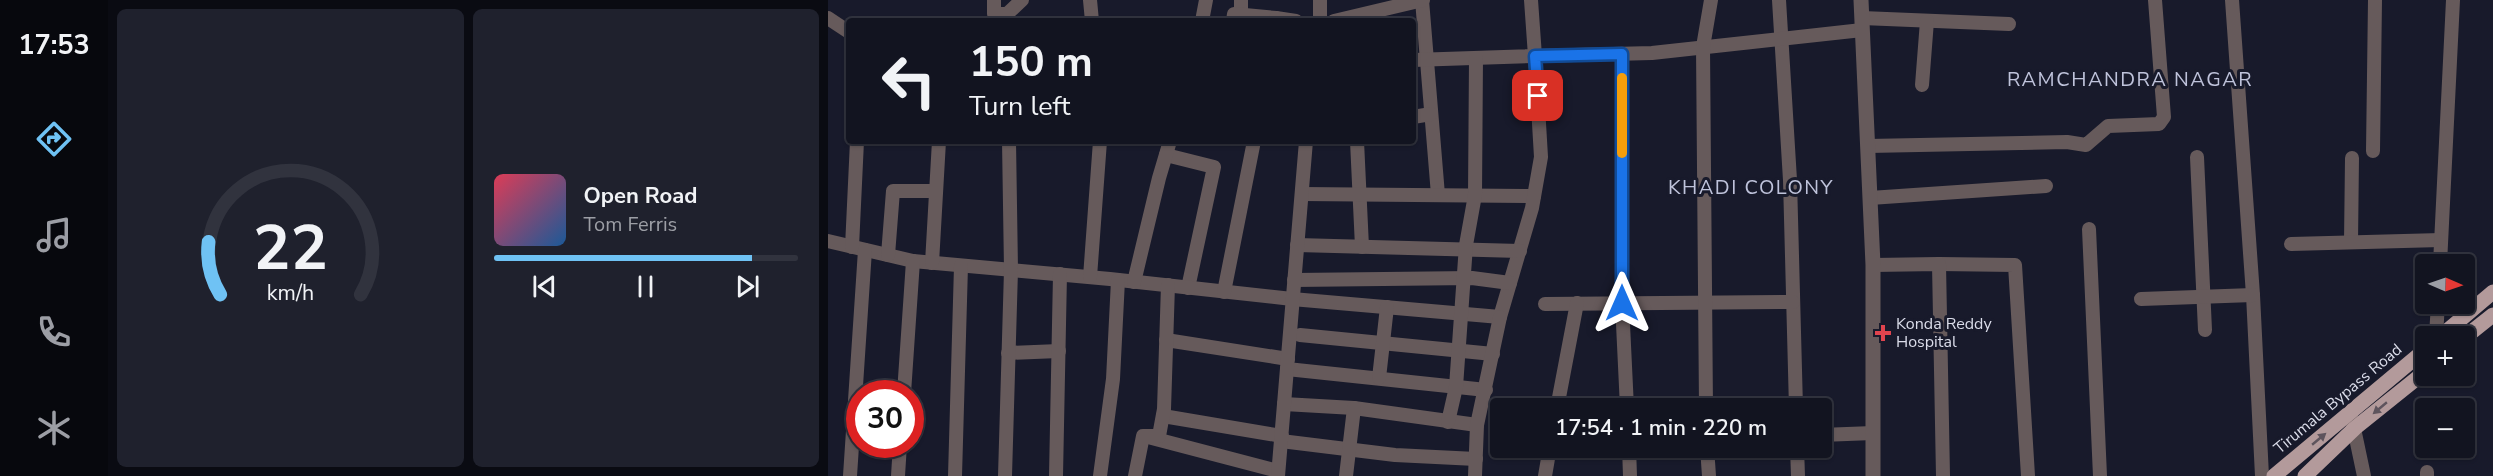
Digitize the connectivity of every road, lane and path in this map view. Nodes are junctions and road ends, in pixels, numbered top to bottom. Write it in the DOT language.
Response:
graph roads {
  1 [pos="1022,0"];
  2 [pos="1090,0"];
  3 [pos="1206,0"];
  4 [pos="1241,0"];
  5 [pos="1320,0"];
  6 [pos="1422,0"];
  7 [pos="1531,0"];
  8 [pos="1711,0"];
  9 [pos="1779,0"];
  10 [pos="1861,0"];
  11 [pos="2155,0"];
  12 [pos="2232,0"];
  13 [pos="2375,0"];
  14 [pos="2453,0"];
  15 [pos="997,14"];
  16 [pos="828,18"];
  17 [pos="1092,18"];
  18 [pos="1203,18"];
  19 [pos="1237,18"];
  20 [pos="1320,18"];
  21 [pos="1347,18"];
  22 [pos="1927,21"];
  23 [pos="1862,24"];
  24 [pos="2009,24"];
  25 [pos="846,30"];
  26 [pos="1782,39"];
  27 [pos="1703,47"];
  28 [pos="1622,54"];
  29 [pos="1535,56"];
  30 [pos="1476,58"];
  31 [pos="1420,60"];
  32 [pos="1922,85"];
  33 [pos="1431,114"];
  34 [pos="1416,116"];
  35 [pos="857,144"];
  36 [pos="939,144"];
  37 [pos="1009,144"];
  38 [pos="1100,144"];
  39 [pos="1253,144"];
  40 [pos="1306,144"];
  41 [pos="1357,144"];
  42 [pos="1868,146"];
  43 [pos="1168,148"];
  44 [pos="2373,151"];
  45 [pos="2197,157"];
  46 [pos="2352,158"];
  47 [pos="2046,186"];
  48 [pos="936,191"];
  49 [pos="1302,194"];
  50 [pos="1359,194"];
  51 [pos="1438,195"];
  52 [pos="1475,195"];
  53 [pos="1534,196"];
  54 [pos="1870,198"];
  55 [pos="2089,229"];
  56 [pos="2441,240"];
  57 [pos="828,241"];
  58 [pos="2351,242"];
  59 [pos="2291,244"];
  60 [pos="1297,245"];
  61 [pos="1362,247"];
  62 [pos="859,248"];
  63 [pos="1466,249"];
  64 [pos="1520,251"];
  65 [pos="2440,254"];
  66 [pos="888,255"];
  67 [pos="913,261"];
  68 [pos="932,263"];
  69 [pos="1939,264"];
  70 [pos="1873,265"];
  71 [pos="961,266"];
  72 [pos="1011,270"];
  73 [pos="1060,274"];
  74 [pos="1090,277"];
  75 [pos="1464,278"];
  76 [pos="1118,280"];
  77 [pos="1294,280"];
  78 [pos="1134,282"];
  79 [pos="1510,283"];
  80 [pos="1168,285"];
  81 [pos="1188,288"];
  82 [pos="1224,292"];
  83 [pos="2493,292"];
  84 [pos="2253,295"];
  85 [pos="2203,297"];
  86 [pos="1292,299"];
  87 [pos="2141,300"];
  88 [pos="1793,302"];
  89 [pos="1577,303"];
  90 [pos="1622,303"];
  91 [pos="1705,303"];
  92 [pos="1545,304"];
  93 [pos="1387,307"];
  94 [pos="1462,314"];
  95 [pos="2493,315"];
  96 [pos="1500,317"];
  97 [pos="2453,326"];
  98 [pos="2475,329"];
  99 [pos="2205,330"];
  100 [pos="1300,335"];
  101 [pos="1166,340"];
  102 [pos="1383,344"];
  103 [pos="1059,351"];
  104 [pos="1459,351"];
  105 [pos="1008,353"];
  106 [pos="1492,354"];
  107 [pos="2415,358"];
  108 [pos="1287,364"];
  109 [pos="1379,378"];
  110 [pos="905,380"];
  111 [pos="2415,380"];
  112 [pos="1456,387"];
  113 [pos="1486,390"];
  114 [pos="1559,398"];
  115 [pos="1627,398"];
  116 [pos="1706,398"];
  117 [pos="1796,398"];
  118 [pos="1284,404"];
  119 [pos="1354,408"];
  120 [pos="2350,412"];
  121 [pos="1163,416"];
  122 [pos="1448,422"];
  123 [pos="1477,425"];
  124 [pos="2355,429"];
  125 [pos="1873,433"];
  126 [pos="1832,435"];
  127 [pos="1143,436"];
  128 [pos="1282,439"];
  129 [pos="1349,450"];
  130 [pos="899,458"];
  131 [pos="1548,458"];
  132 [pos="1629,458"];
  133 [pos="1708,458"];
  134 [pos="1797,458"];
  135 [pos="1476,459"];
  136 [pos="1278,474"];
  137 [pos="850,476"];
  138 [pos="898,476"];
  139 [pos="955,476"];
  140 [pos="1005,476"];
  141 [pos="1056,476"];
  142 [pos="1100,476"];
  143 [pos="1135,476"];
  144 [pos="1346,476"];
  145 [pos="1475,476"];
  146 [pos="1545,476"];
  147 [pos="1630,476"];
  148 [pos="1709,476"];
  149 [pos="1798,476"];
  150 [pos="1873,476"];
  151 [pos="1943,476"];
  152 [pos="2028,476"];
  153 [pos="2100,476"];
  154 [pos="2262,476"];
  155 [pos="2274,476"];
  156 [pos="2304,476"];
  157 [pos="2364,476"];
  1 -- 15 [label="street"];
  2 -- 17 [label="street"];
  3 -- 18 [label="street"];
  4 -- 19 [label="street"];
  5 -- 20 [label="street"];
  6 -- 21 [label="street"];
  6 -- 31 [label="street"];
  7 -- 29 [label="street"];
  8 -- 27 [label="street"];
  9 -- 26 [label="street"];
  10 -- 23 [label="street"];
  11 -- 42 [label="street"];
  12 -- 84 [label="street"];
  13 -- 44 [label="street"];
  14 -- 56 [label="street"];
  16 -- 25 [label="street"];
  22 -- 23 [label="street"];
  22 -- 24 [label="street"];
  22 -- 32 [label="street"];
  23 -- 26 [label="street"];
  23 -- 42 [label="street"];
  26 -- 27 [label="street"];
  26 -- 88 [label="street"];
  27 -- 28 [label="street"];
  27 -- 91 [label="street"];
  28 -- 29 [label="street"];
  28 -- 90 [label="street"];
  29 -- 30 [label="street"];
  29 -- 53 [label="street"];
  30 -- 31 [label="street"];
  30 -- 52 [label="street"];
  31 -- 33 [label="street"];
  33 -- 34 [label="street"];
  33 -- 51 [label="street"];
  35 -- 62 [label="street"];
  36 -- 48 [label="street"];
  37 -- 72 [label="street"];
  38 -- 74 [label="street"];
  39 -- 82 [label="street"];
  40 -- 49 [label="street"];
  41 -- 50 [label="street"];
  42 -- 54 [label="street"];
  43 -- 78 [label="street"];
  43 -- 81 [label="street"];
  45 -- 85 [label="street"];
  46 -- 58 [label="street"];
  47 -- 54 [label="street"];
  48 -- 66 [label="street"];
  48 -- 68 [label="street"];
  49 -- 50 [label="street"];
  49 -- 60 [label="street"];
  50 -- 51 [label="street"];
  50 -- 61 [label="street"];
  51 -- 52 [label="street"];
  52 -- 53 [label="street"];
  52 -- 63 [label="street"];
  53 -- 64 [label="street"];
  54 -- 70 [label="street"];
  55 -- 153 [label="street"];
  56 -- 58 [label="street"];
  56 -- 65 [label="street"];
  57 -- 62 [label="street"];
  58 -- 59 [label="street"];
  60 -- 61 [label="street"];
  60 -- 77 [label="street"];
  61 -- 63 [label="street"];
  62 -- 66 [label="street"];
  62 -- 137 [label="street"];
  63 -- 64 [label="street"];
  63 -- 75 [label="street"];
  64 -- 79 [label="street"];
  66 -- 67 [label="street"];
  67 -- 68 [label="street"];
  67 -- 110 [label="street"];
  68 -- 71 [label="street"];
  69 -- 70 [label="street"];
  69 -- 151 [label="street"];
  69 -- 152 [label="street"];
  70 -- 125 [label="street"];
  71 -- 72 [label="street"];
  71 -- 139 [label="street"];
  72 -- 73 [label="street"];
  72 -- 105 [label="street"];
  73 -- 74 [label="street"];
  73 -- 103 [label="street"];
  74 -- 76 [label="street"];
  75 -- 77 [label="street"];
  75 -- 79 [label="street"];
  75 -- 94 [label="street"];
  76 -- 78 [label="street"];
  76 -- 142 [label="street"];
  77 -- 86 [label="street"];
  78 -- 80 [label="street"];
  79 -- 96 [label="street"];
  80 -- 81 [label="street"];
  80 -- 101 [label="street"];
  81 -- 82 [label="street"];
  82 -- 86 [label="street"];
  83 -- 97 [label="main road"];
  84 -- 85 [label="street"];
  84 -- 154 [label="street"];
  85 -- 87 [label="street"];
  85 -- 99 [label="street"];
  86 -- 93 [label="street"];
  86 -- 108 [label="street"];
  88 -- 91 [label="street"];
  88 -- 117 [label="street"];
  89 -- 90 [label="street"];
  89 -- 92 [label="street"];
  89 -- 114 [label="street"];
  90 -- 91 [label="street"];
  90 -- 115 [label="street"];
  91 -- 116 [label="street"];
  93 -- 94 [label="street"];
  93 -- 102 [label="street"];
  94 -- 96 [label="street"];
  94 -- 104 [label="street"];
  95 -- 98 [label="main road"];
  96 -- 106 [label="street"];
  100 -- 102 [label="street"];
  101 -- 108 [label="street"];
  101 -- 121 [label="street"];
  102 -- 104 [label="street"];
  102 -- 109 [label="street"];
  103 -- 105 [label="street"];
  103 -- 141 [label="street"];
  104 -- 106 [label="street"];
  104 -- 112 [label="street"];
  105 -- 140 [label="street"];
  106 -- 113 [label="street"];
  107 -- 120 [label="main road, Tirumala Bypass Road"];
  108 -- 109 [label="street"];
  108 -- 118 [label="street"];
  109 -- 112 [label="street"];
  111 -- 124 [label="main road, Tirumala Bypass Road, one-way"];
  112 -- 113 [label="street"];
  112 -- 122 [label="street"];
  113 -- 123 [label="street"];
  118 -- 119 [label="street"];
  118 -- 128 [label="street"];
  119 -- 122 [label="street"];
  119 -- 129 [label="street"];
  120 -- 124 [label="street"];
  155 -- 120 [label="main road, Tirumala Bypass Road, one-way"];
  121 -- 127 [label="street"];
  121 -- 128 [label="street"];
  122 -- 123 [label="street"];
  123 -- 135 [label="street"];
  124 -- 156 [label="main road, Tirumala Bypass Road"];
  124 -- 157 [label="street"];
  125 -- 126 [label="street"];
  125 -- 150 [label="street"];
  127 -- 136 [label="street"];
  127 -- 143 [label="street"];
  128 -- 129 [label="street"];
  128 -- 136 [label="street"];
  129 -- 135 [label="street"];
  129 -- 144 [label="street"];
  130 -- 138 [label="street"];
  131 -- 146 [label="street"];
  132 -- 147 [label="street"];
  133 -- 148 [label="street"];
  134 -- 149 [label="street"];
  135 -- 145 [label="street"];
}
